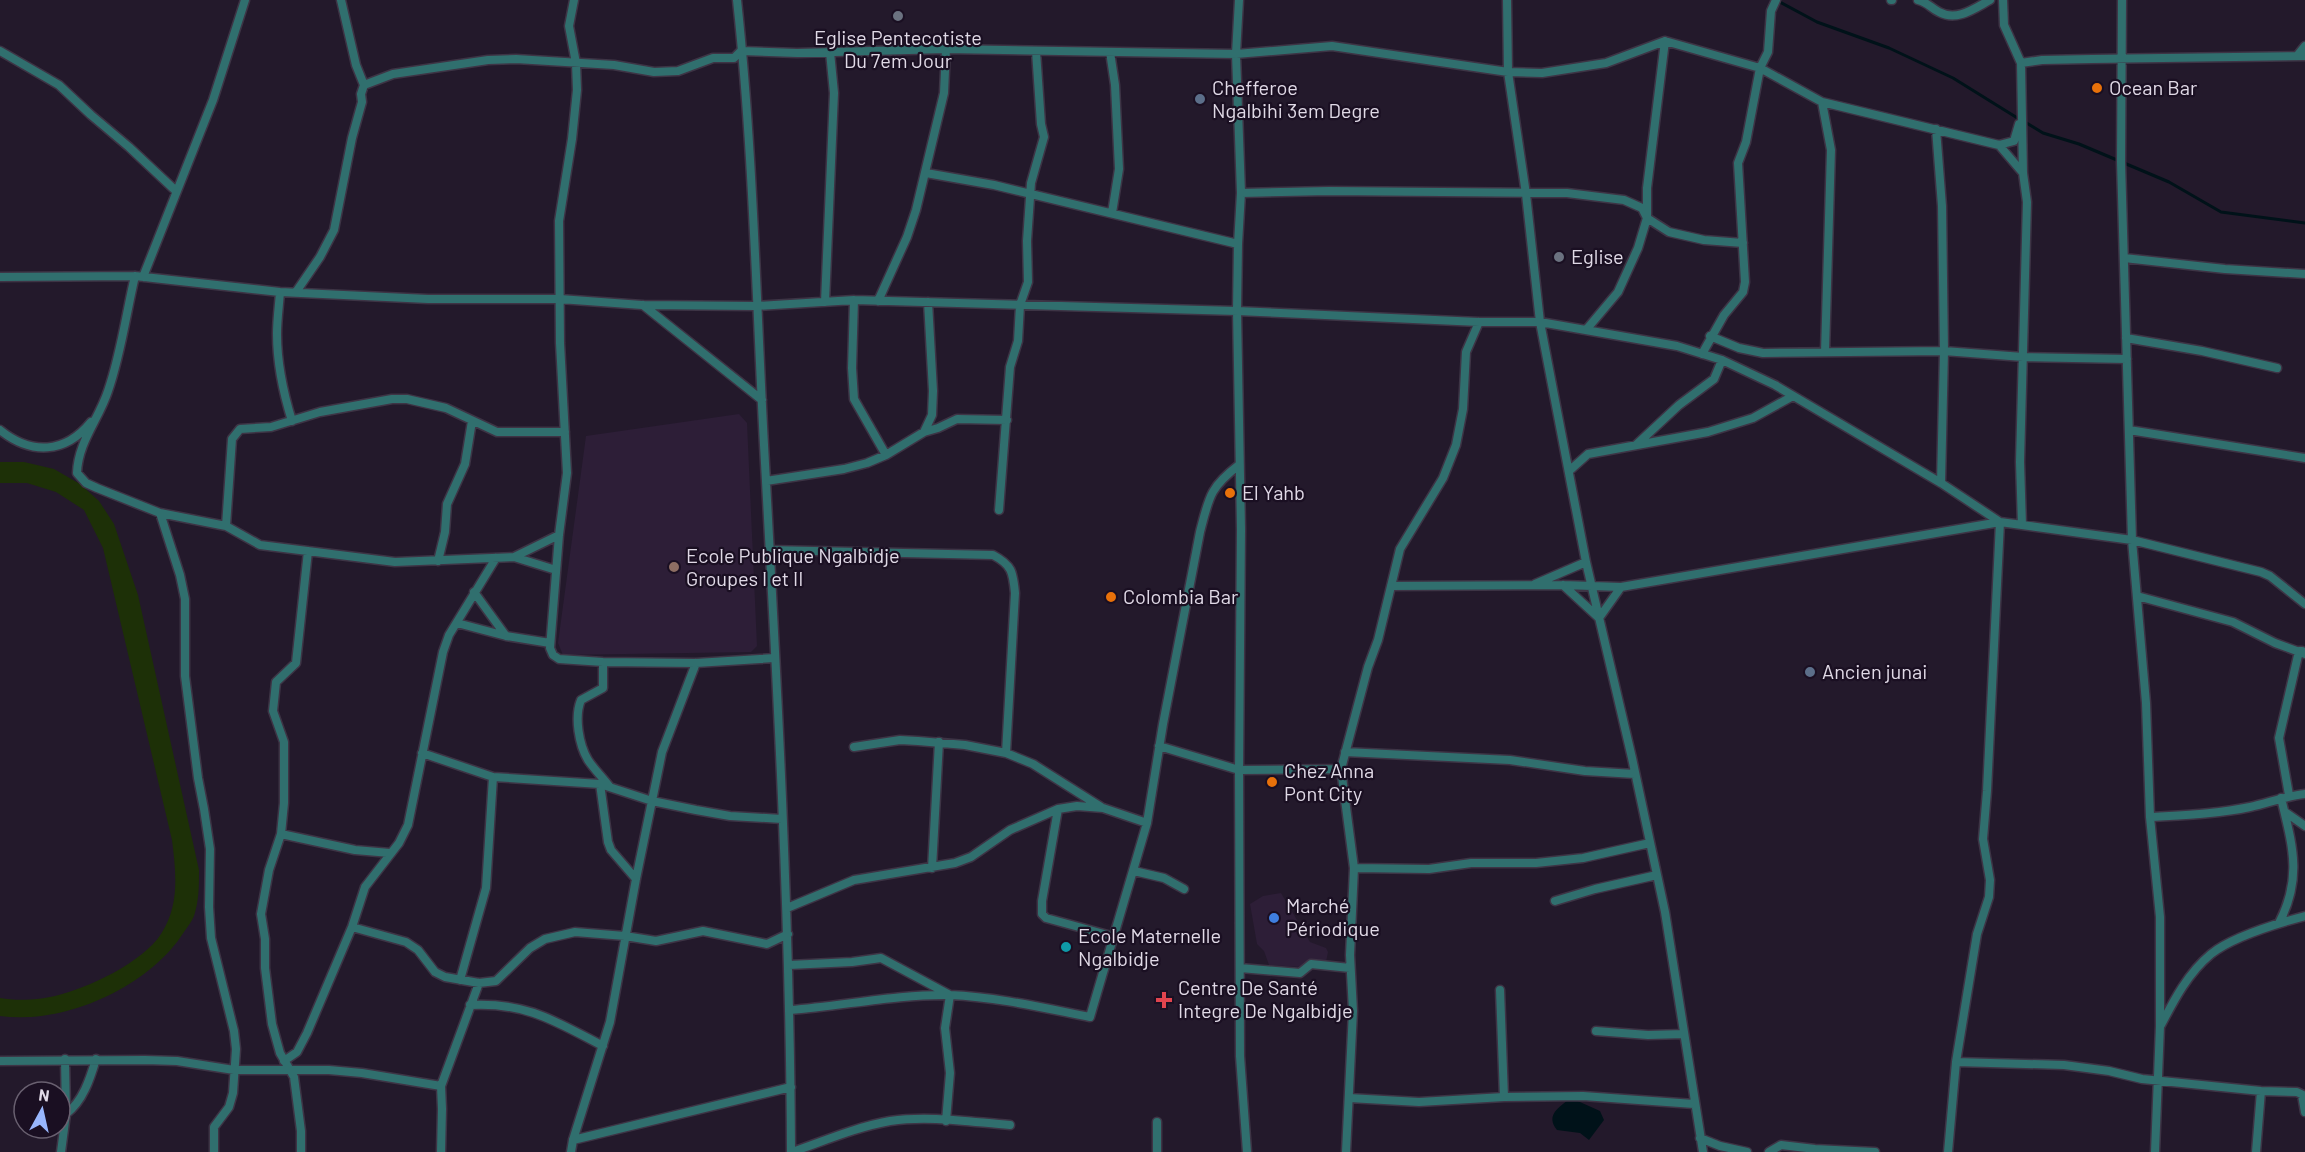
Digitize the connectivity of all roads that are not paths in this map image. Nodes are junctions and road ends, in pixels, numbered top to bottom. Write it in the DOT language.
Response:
graph roads {
  1 [pos="245,0"];
  2 [pos="341,0"];
  3 [pos="574,0"];
  4 [pos="737,0"];
  5 [pos="1239,0"];
  6 [pos="1507,0"];
  7 [pos="1776,0"];
  8 [pos="1918,0"];
  9 [pos="1990,0"];
  10 [pos="2003,0"];
  11 [pos="2122,0"];
  12 [pos="1665,41"];
  13 [pos="2305,46"];
  14 [pos="946,49"];
  15 [pos="0,51"];
  16 [pos="741,51"];
  17 [pos="1036,51"];
  18 [pos="830,52"];
  19 [pos="1110,52"];
  20 [pos="1236,54"];
  21 [pos="2301,56"];
  22 [pos="2122,58"];
  23 [pos="576,63"];
  24 [pos="2021,63"];
  25 [pos="1760,68"];
  26 [pos="1508,72"];
  27 [pos="364,85"];
  28 [pos="1822,102"];
  29 [pos="2022,124"];
  30 [pos="1936,129"];
  31 [pos="1999,145"];
  32 [pos="926,173"];
  33 [pos="2022,173"];
  34 [pos="176,191"];
  35 [pos="1030,193"];
  36 [pos="1241,193"];
  37 [pos="1526,194"];
  38 [pos="1112,213"];
  39 [pos="1647,218"];
  40 [pos="1743,243"];
  41 [pos="1238,244"];
  42 [pos="2124,258"];
  43 [pos="2305,274"];
  44 [pos="0,277"];
  45 [pos="139,277"];
  46 [pos="280,292"];
  47 [pos="296,292"];
  48 [pos="560,299"];
  49 [pos="854,300"];
  50 [pos="878,301"];
  51 [pos="825,302"];
  52 [pos="928,302"];
  53 [pos="642,305"];
  54 [pos="1020,305"];
  55 [pos="756,306"];
  56 [pos="1237,311"];
  57 [pos="1479,322"];
  58 [pos="1540,322"];
  59 [pos="1586,330"];
  60 [pos="1710,336"];
  61 [pos="2126,338"];
  62 [pos="1944,351"];
  63 [pos="1825,352"];
  64 [pos="1702,354"];
  65 [pos="2023,357"];
  66 [pos="2127,359"];
  67 [pos="1722,360"];
  68 [pos="2277,368"];
  69 [pos="1793,396"];
  70 [pos="762,400"];
  71 [pos="101,410"];
  72 [pos="932,415"];
  73 [pos="1007,420"];
  74 [pos="292,421"];
  75 [pos="472,421"];
  76 [pos="938,428"];
  77 [pos="0,430"];
  78 [pos="2129,430"];
  79 [pos="565,432"];
  80 [pos="924,432"];
  81 [pos="1635,446"];
  82 [pos="886,455"];
  83 [pos="2305,458"];
  84 [pos="1239,465"];
  85 [pos="1569,471"];
  86 [pos="766,481"];
  87 [pos="1941,483"];
  88 [pos="999,510"];
  89 [pos="160,513"];
  90 [pos="2000,522"];
  91 [pos="2022,525"];
  92 [pos="226,526"];
  93 [pos="559,535"];
  94 [pos="2132,540"];
  95 [pos="770,550"];
  96 [pos="308,551"];
  97 [pos="514,557"];
  98 [pos="496,558"];
  99 [pos="438,561"];
  100 [pos="1586,562"];
  101 [pos="556,570"];
  102 [pos="1532,585"];
  103 [pos="1563,585"];
  104 [pos="1592,585"];
  105 [pos="1391,586"];
  106 [pos="1621,587"];
  107 [pos="474,592"];
  108 [pos="2137,596"];
  109 [pos="2305,604"];
  110 [pos="1599,618"];
  111 [pos="457,623"];
  112 [pos="506,636"];
  113 [pos="550,643"];
  114 [pos="2303,652"];
  115 [pos="775,658"];
  116 [pos="603,662"];
  117 [pos="696,663"];
  118 [pos="939,742"];
  119 [pos="1159,746"];
  120 [pos="854,747"];
  121 [pos="1345,752"];
  122 [pos="422,753"];
  123 [pos="1006,753"];
  124 [pos="1632,758"];
  125 [pos="1341,769"];
  126 [pos="1239,770"];
  127 [pos="1619,772"];
  128 [pos="1635,774"];
  129 [pos="492,777"];
  130 [pos="605,785"];
  131 [pos="2305,794"];
  132 [pos="2285,797"];
  133 [pos="652,801"];
  134 [pos="1103,808"];
  135 [pos="1058,809"];
  136 [pos="2284,812"];
  137 [pos="2150,817"];
  138 [pos="782,819"];
  139 [pos="1147,823"];
  140 [pos="2305,826"];
  141 [pos="281,834"];
  142 [pos="1650,843"];
  143 [pos="390,853"];
  144 [pos="932,868"];
  145 [pos="1354,868"];
  146 [pos="1134,871"];
  147 [pos="1657,875"];
  148 [pos="636,879"];
  149 [pos="1184,889"];
  150 [pos="1555,901"];
  151 [pos="787,908"];
  152 [pos="2305,916"];
  153 [pos="2279,922"];
  154 [pos="352,927"];
  155 [pos="788,934"];
  156 [pos="625,936"];
  157 [pos="1115,936"];
  158 [pos="789,965"];
  159 [pos="1240,968"];
  160 [pos="1350,968"];
  161 [pos="460,980"];
  162 [pos="479,983"];
  163 [pos="1500,990"];
  164 [pos="950,995"];
  165 [pos="470,1005"];
  166 [pos="790,1010"];
  167 [pos="2160,1026"];
  168 [pos="1596,1031"];
  169 [pos="1684,1034"];
  170 [pos="603,1046"];
  171 [pos="65,1059"];
  172 [pos="96,1059"];
  173 [pos="0,1060"];
  174 [pos="284,1061"];
  175 [pos="1956,1062"];
  176 [pos="234,1070"];
  177 [pos="290,1070"];
  178 [pos="65,1080"];
  179 [pos="2157,1080"];
  180 [pos="441,1086"];
  181 [pos="791,1087"];
  182 [pos="2261,1091"];
  183 [pos="2304,1095"];
  184 [pos="1504,1097"];
  185 [pos="1348,1098"];
  186 [pos="1694,1104"];
  187 [pos="72,1109"];
  188 [pos="2305,1112"];
  189 [pos="946,1121"];
  190 [pos="1157,1122"];
  191 [pos="1010,1125"];
  192 [pos="1700,1138"];
  193 [pos="573,1140"];
  194 [pos="214,1152"];
  195 [pos="301,1152"];
  196 [pos="441,1152"];
  197 [pos="571,1152"];
  198 [pos="792,1152"];
  199 [pos="1157,1152"];
  200 [pos="1247,1152"];
  201 [pos="1346,1152"];
  202 [pos="1703,1152"];
  203 [pos="1747,1152"];
  204 [pos="1769,1152"];
  205 [pos="1875,1152"];
  206 [pos="1948,1152"];
  207 [pos="2155,1152"];
  208 [pos="2256,1152"];
  1 -- 34 [label="street"];
  2 -- 27 [label="street"];
  3 -- 23 [label="street"];
  4 -- 16 [label="street"];
  5 -- 20 [label="street"];
  6 -- 26 [label="street"];
  7 -- 25 [label="street"];
  8 -- 9 [label="street"];
  10 -- 24 [label="street"];
  11 -- 22 [label="street"];
  12 -- 25 [label="street"];
  12 -- 26 [label="street"];
  12 -- 39 [label="street"];
  13 -- 21 [label="street"];
  14 -- 17 [label="street"];
  14 -- 18 [label="street"];
  14 -- 32 [label="street"];
  15 -- 34 [label="street"];
  16 -- 18 [label="street"];
  16 -- 23 [label="street"];
  16 -- 55 [label="street"];
  17 -- 19 [label="street"];
  17 -- 35 [label="street"];
  18 -- 51 [label="street"];
  19 -- 20 [label="street"];
  19 -- 38 [label="street"];
  20 -- 26 [label="street"];
  20 -- 36 [label="street"];
  21 -- 22 [label="street"];
  22 -- 24 [label="street"];
  22 -- 42 [label="street"];
  23 -- 27 [label="street"];
  23 -- 48 [label="street"];
  24 -- 29 [label="street"];
  25 -- 28 [label="street"];
  25 -- 40 [label="street"];
  26 -- 37 [label="street"];
  27 -- 47 [label="street"];
  28 -- 30 [label="street"];
  28 -- 63 [label="street"];
  29 -- 31 [label="street"];
  29 -- 33 [label="street"];
  30 -- 31 [label="street"];
  30 -- 62 [label="street"];
  31 -- 33 [label="street"];
  32 -- 35 [label="street"];
  32 -- 50 [label="street"];
  33 -- 65 [label="street"];
  34 -- 45 [label="street"];
  35 -- 38 [label="street"];
  35 -- 54 [label="street"];
  36 -- 37 [label="street"];
  36 -- 41 [label="street"];
  37 -- 39 [label="street"];
  37 -- 58 [label="street"];
  38 -- 41 [label="street"];
  39 -- 40 [label="street"];
  39 -- 59 [label="street"];
  40 -- 60 [label="street"];
  41 -- 56 [label="street"];
  42 -- 43 [label="street"];
  42 -- 61 [label="street"];
  44 -- 45 [label="street"];
  45 -- 46 [label="street"];
  45 -- 71 [label="street"];
  46 -- 47 [label="street"];
  46 -- 74 [label="street"];
  47 -- 48 [label="street"];
  48 -- 53 [label="street"];
  48 -- 79 [label="street"];
  49 -- 50 [label="street"];
  49 -- 51 [label="street"];
  49 -- 82 [label="street"];
  50 -- 52 [label="street"];
  51 -- 55 [label="street"];
  52 -- 54 [label="street"];
  52 -- 72 [label="street"];
  53 -- 55 [label="street"];
  53 -- 70 [label="street"];
  54 -- 56 [label="street"];
  54 -- 73 [label="street"];
  55 -- 70 [label="street"];
  56 -- 57 [label="street"];
  56 -- 84 [label="street"];
  57 -- 58 [label="street"];
  57 -- 105 [label="street"];
  58 -- 59 [label="street"];
  58 -- 85 [label="street"];
  59 -- 64 [label="street"];
  60 -- 63 [label="street"];
  60 -- 64 [label="street"];
  61 -- 66 [label="street"];
  61 -- 68 [label="street"];
  62 -- 63 [label="street"];
  62 -- 65 [label="street"];
  62 -- 87 [label="street"];
  64 -- 67 [label="street"];
  65 -- 66 [label="street"];
  65 -- 91 [label="street"];
  66 -- 78 [label="street"];
  67 -- 69 [label="street"];
  67 -- 81 [label="street"];
  69 -- 81 [label="street"];
  69 -- 87 [label="street"];
  70 -- 86 [label="street"];
  71 -- 77 [label="street"];
  71 -- 89 [label="street"];
  72 -- 76 [label="street"];
  72 -- 80 [label="street"];
  73 -- 76 [label="street"];
  73 -- 88 [label="street"];
  74 -- 75 [label="street"];
  74 -- 92 [label="street"];
  75 -- 79 [label="street"];
  75 -- 99 [label="street"];
  76 -- 80 [label="street"];
  78 -- 83 [label="street"];
  78 -- 94 [label="street"];
  79 -- 93 [label="street"];
  80 -- 82 [label="street"];
  81 -- 85 [label="street"];
  82 -- 86 [label="street"];
  84 -- 119 [label="street"];
  84 -- 126 [label="street"];
  85 -- 100 [label="street"];
  86 -- 95 [label="street"];
  87 -- 90 [label="street"];
  89 -- 92 [label="street"];
  89 -- 176 [label="street"];
  90 -- 91 [label="street"];
  90 -- 106 [label="street"];
  90 -- 175 [label="street"];
  91 -- 94 [label="street"];
  92 -- 96 [label="street"];
  93 -- 97 [label="street"];
  93 -- 101 [label="street"];
  94 -- 108 [label="street"];
  94 -- 109 [label="street"];
  95 -- 115 [label="street"];
  95 -- 123 [label="street"];
  96 -- 99 [label="street"];
  96 -- 141 [label="street"];
  97 -- 98 [label="street"];
  97 -- 101 [label="street"];
  98 -- 99 [label="street"];
  98 -- 107 [label="street"];
  100 -- 102 [label="street"];
  100 -- 104 [label="street"];
  101 -- 113 [label="street"];
  102 -- 103 [label="street"];
  102 -- 105 [label="street"];
  103 -- 104 [label="street"];
  103 -- 110 [label="street"];
  104 -- 106 [label="street"];
  104 -- 110 [label="street"];
  105 -- 121 [label="street"];
  106 -- 110 [label="street"];
  107 -- 111 [label="street"];
  107 -- 112 [label="street"];
  108 -- 114 [label="street"];
  108 -- 137 [label="street"];
  110 -- 124 [label="street"];
  111 -- 112 [label="street"];
  111 -- 122 [label="street"];
  112 -- 113 [label="street"];
  113 -- 116 [label="street"];
  114 -- 132 [label="street"];
  115 -- 117 [label="street"];
  115 -- 138 [label="street"];
  116 -- 117 [label="street"];
  116 -- 130 [label="street"];
  117 -- 133 [label="street"];
  118 -- 120 [label="street"];
  118 -- 123 [label="street"];
  118 -- 144 [label="street"];
  119 -- 126 [label="street"];
  119 -- 139 [label="street"];
  121 -- 125 [label="street"];
  121 -- 127 [label="street"];
  122 -- 129 [label="street"];
  122 -- 143 [label="street"];
  123 -- 134 [label="street"];
  124 -- 127 [label="street"];
  124 -- 128 [label="street"];
  125 -- 126 [label="street"];
  125 -- 145 [label="street"];
  126 -- 159 [label="street"];
  127 -- 128 [label="street"];
  128 -- 142 [label="street"];
  129 -- 130 [label="street"];
  129 -- 161 [label="street"];
  130 -- 133 [label="street"];
  130 -- 148 [label="street"];
  131 -- 132 [label="street"];
  132 -- 136 [label="street"];
  132 -- 137 [label="street"];
  133 -- 138 [label="street"];
  133 -- 148 [label="street"];
  134 -- 135 [label="street"];
  134 -- 139 [label="street"];
  135 -- 144 [label="street"];
  135 -- 157 [label="street"];
  136 -- 140 [label="street"];
  136 -- 153 [label="street"];
  137 -- 167 [label="street"];
  138 -- 151 [label="street"];
  139 -- 146 [label="street"];
  141 -- 143 [label="street"];
  141 -- 174 [label="street"];
  142 -- 145 [label="street"];
  142 -- 147 [label="street"];
  143 -- 154 [label="street"];
  144 -- 151 [label="street"];
  145 -- 160 [label="street"];
  146 -- 149 [label="street"];
  146 -- 157 [label="street"];
  147 -- 150 [label="street"];
  147 -- 169 [label="street"];
  148 -- 156 [label="street"];
  151 -- 155 [label="street"];
  152 -- 153 [label="street"];
  153 -- 167 [label="street"];
  154 -- 161 [label="street"];
  154 -- 174 [label="street"];
  155 -- 156 [label="street"];
  155 -- 158 [label="street"];
  156 -- 162 [label="street"];
  156 -- 170 [label="street"];
  157 -- 164 [label="street"];
  158 -- 164 [label="street"];
  158 -- 166 [label="street"];
  159 -- 160 [label="street"];
  159 -- 200 [label="street"];
  160 -- 185 [label="street"];
  161 -- 162 [label="street"];
  162 -- 165 [label="street"];
  163 -- 184 [label="street"];
  164 -- 166 [label="street"];
  164 -- 189 [label="street"];
  165 -- 170 [label="street"];
  165 -- 180 [label="street"];
  166 -- 181 [label="street"];
  167 -- 179 [label="street"];
  168 -- 169 [label="street"];
  169 -- 186 [label="street"];
  170 -- 193 [label="street"];
  171 -- 172 [label="street"];
  171 -- 173 [label="street"];
  171 -- 178 [label="street"];
  172 -- 176 [label="street"];
  172 -- 187 [label="street"];
  174 -- 177 [label="street"];
  175 -- 179 [label="street"];
  175 -- 206 [label="street"];
  176 -- 177 [label="street"];
  176 -- 194 [label="street"];
  177 -- 180 [label="street"];
  177 -- 195 [label="street"];
  179 -- 182 [label="street"];
  179 -- 207 [label="street"];
  180 -- 196 [label="street"];
  181 -- 193 [label="street"];
  181 -- 198 [label="street"];
  182 -- 183 [label="street"];
  182 -- 208 [label="street"];
  183 -- 188 [label="street"];
  184 -- 185 [label="street"];
  184 -- 186 [label="street"];
  185 -- 201 [label="street"];
  186 -- 192 [label="street"];
  189 -- 191 [label="street"];
  189 -- 198 [label="street"];
  190 -- 199 [label="street"];
  192 -- 202 [label="street"];
  192 -- 203 [label="street"];
  193 -- 197 [label="street"];
  204 -- 205 [label="street"];
}
